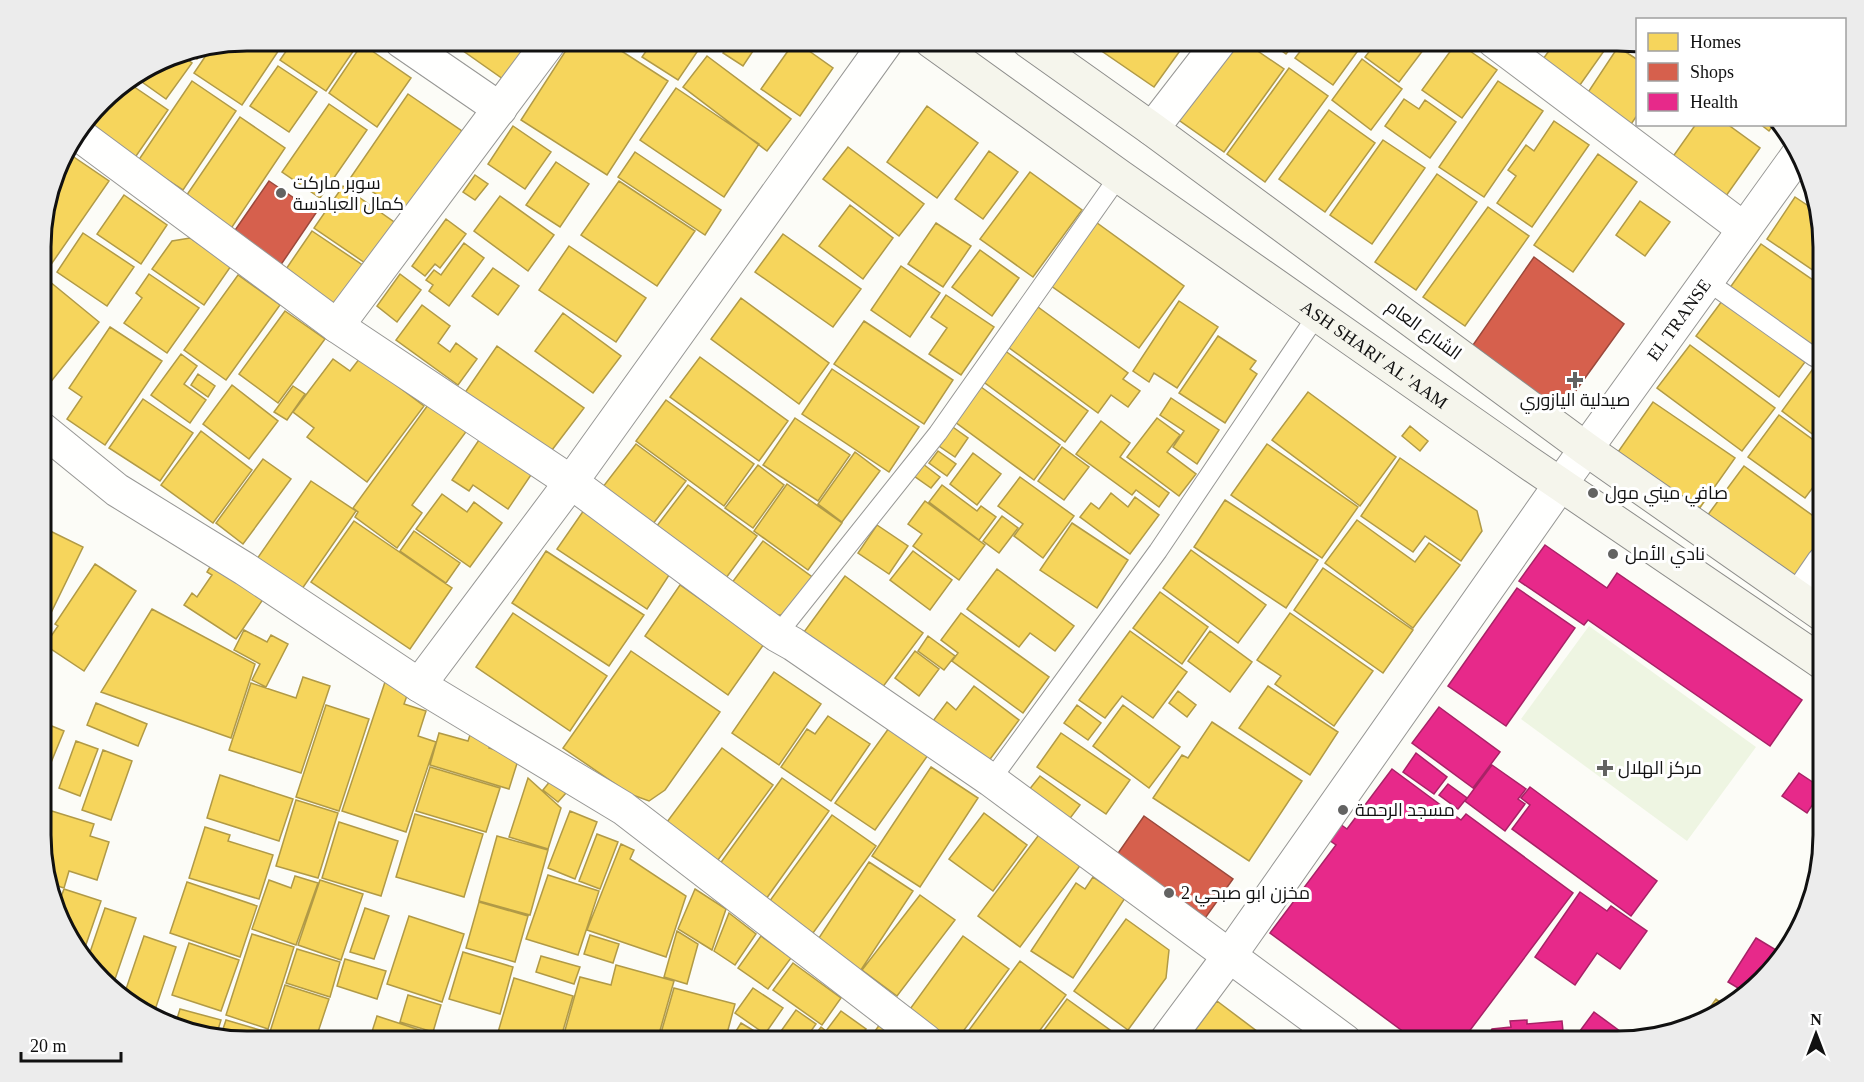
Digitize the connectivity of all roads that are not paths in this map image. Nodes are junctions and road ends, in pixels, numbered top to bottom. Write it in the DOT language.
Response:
graph roads {
  1 [pos="417,51"];
  2 [pos="542,51"];
  3 [pos="879,51"];
  4 [pos="946,51"];
  5 [pos="1043,51"];
  6 [pos="1212,51"];
  7 [pos="1509,51"];
  8 [pos="500,109"];
  9 [pos="1152,129"];
  10 [pos="84,138"];
  11 [pos="1793,161"];
  12 [pos="1119,176"];
  13 [pos="1744,229"];
  14 [pos="1707,281"];
  15 [pos="1317,315"];
  16 [pos="337,326"];
  17 [pos="1813,356"];
  18 [pos="51,436"];
  19 [pos="1586,449"];
  20 [pos="571,482"];
  21 [pos="1560,485"];
  22 [pos="1811,606"];
  23 [pos="777,635"];
  24 [pos="1813,656"];
  25 [pos="419,685"];
  26 [pos="991,780"];
  27 [pos="1230,956"];
  28 [pos="913,1031"];
  29 [pos="1174,1031"];
  30 [pos="1331,1031"];
  1 -- 8 [label="street"];
  2 -- 8 [label="street"];
  3 -- 20 [label="street"];
  4 -- 12 [label="street, ASH SHARI' AL 'AAM"];
  5 -- 9 [label="street, الشارع العام"];
  6 -- 9 [label="street"];
  7 -- 13 [label="street"];
  8 -- 16 [label="street"];
  9 -- 19 [label="street, الشارع العام"];
  10 -- 16 [label="street"];
  11 -- 13 [label="street, EL TRANSE"];
  12 -- 15 [label="street, ASH SHARI' AL 'AAM"];
  12 -- 23 [label="lane"];
  13 -- 14 [label="street, EL TRANSE"];
  14 -- 17 [label="lane"];
  14 -- 19 [label="street, EL TRANSE"];
  15 -- 21 [label="street, ASH SHARI' AL 'AAM"];
  15 -- 26 [label="lane"];
  16 -- 20 [label="street"];
  18 -- 25 [label="street"];
  19 -- 21 [label="street, EL TRANSE"];
  19 -- 22 [label="street, الشارع العام"];
  20 -- 23 [label="street"];
  20 -- 25 [label="street"];
  21 -- 24 [label="street, ASH SHARI' AL 'AAM"];
  21 -- 27 [label="street, EL TRANSE"];
  23 -- 26 [label="street"];
  25 -- 28 [label="street"];
  26 -- 27 [label="street"];
  27 -- 29 [label="street, EL TRANSE"];
  27 -- 30 [label="street"];
}
